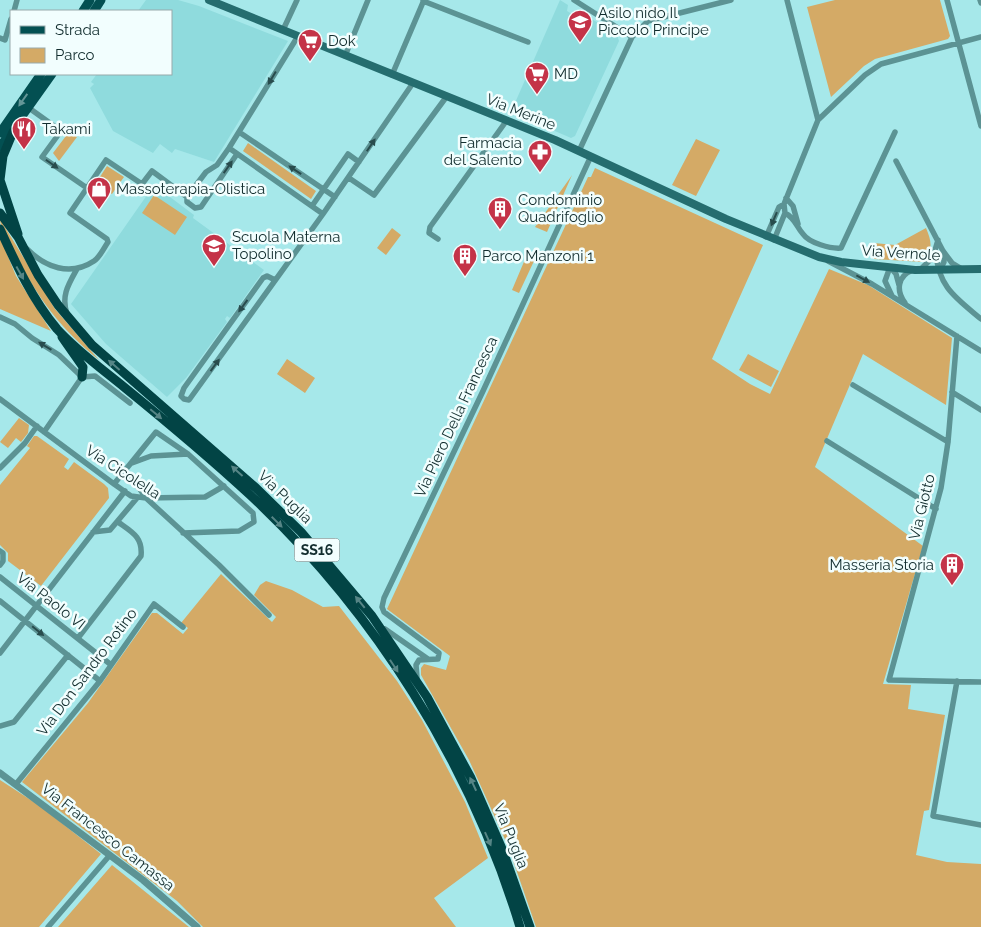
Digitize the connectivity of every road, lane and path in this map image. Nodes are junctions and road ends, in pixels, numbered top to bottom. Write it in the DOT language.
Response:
graph roads {
  1 [pos="209,0"];
  2 [pos="297,0"];
  3 [pos="368,0"];
  4 [pos="574,0"];
  5 [pos="730,0"];
  6 [pos="787,0"];
  7 [pos="947,0"];
  8 [pos="423,1"];
  9 [pos="218,2"];
  10 [pos="10,22"];
  11 [pos="283,30"];
  12 [pos="298,36"];
  13 [pos="632,37"];
  14 [pos="0,38"];
  15 [pos="981,38"];
  16 [pos="528,42"];
  17 [pos="959,43"];
  18 [pos="345,56"];
  19 [pos="392,74"];
  20 [pos="40,75"];
  21 [pos="51,75"];
  22 [pos="413,83"];
  23 [pos="446,96"];
  24 [pos="29,108"];
  25 [pos="507,120"];
  26 [pos="818,120"];
  27 [pos="981,126"];
  28 [pos="4,130"];
  29 [pos="239,132"];
  30 [pos="895,132"];
  31 [pos="0,147"];
  32 [pos="229,148"];
  33 [pos="579,151"];
  34 [pos="237,154"];
  35 [pos="591,156"];
  36 [pos="896,161"];
  37 [pos="359,162"];
  38 [pos="349,178"];
  39 [pos="87,188"];
  40 [pos="323,189"];
  41 [pos="187,196"];
  42 [pos="335,197"];
  43 [pos="785,201"];
  44 [pos="312,206"];
  45 [pos="0,213"];
  46 [pos="784,213"];
  47 [pos="324,214"];
  48 [pos="798,226"];
  49 [pos="0,229"];
  50 [pos="438,238"];
  51 [pos="770,238"];
  52 [pos="938,240"];
  53 [pos="21,241"];
  54 [pos="936,252"];
  55 [pos="943,252"];
  56 [pos="819,257"];
  57 [pos="890,267"];
  58 [pos="77,269"];
  59 [pos="962,269"];
  60 [pos="981,269"];
  61 [pos="918,270"];
  62 [pos="940,270"];
  63 [pos="275,280"];
  64 [pos="899,285"];
  65 [pos="895,299"];
  66 [pos="908,306"];
  67 [pos="0,318"];
  68 [pos="68,318"];
  69 [pos="981,319"];
  70 [pos="231,322"];
  71 [pos="240,329"];
  72 [pos="59,330"];
  73 [pos="957,336"];
  74 [pos="981,351"];
  75 [pos="82,377"];
  76 [pos="852,385"];
  77 [pos="952,392"];
  78 [pos="0,399"];
  79 [pos="130,403"];
  80 [pos="981,410"];
  81 [pos="37,426"];
  82 [pos="44,432"];
  83 [pos="827,441"];
  84 [pos="948,442"];
  85 [pos="188,454"];
  86 [pos="130,464"];
  87 [pos="0,468"];
  88 [pos="123,473"];
  89 [pos="114,484"];
  90 [pos="224,486"];
  91 [pos="139,488"];
  92 [pos="125,492"];
  93 [pos="134,497"];
  94 [pos="146,498"];
  95 [pos="936,509"];
  96 [pos="118,522"];
  97 [pos="93,532"];
  98 [pos="183,533"];
  99 [pos="0,551"];
  100 [pos="0,565"];
  101 [pos="0,577"];
  102 [pos="0,601"];
  103 [pos="36,605"];
  104 [pos="269,615"];
  105 [pos="372,616"];
  106 [pos="26,621"];
  107 [pos="183,627"];
  108 [pos="78,638"];
  109 [pos="0,653"];
  110 [pos="68,655"];
  111 [pos="428,659"];
  112 [pos="110,664"];
  113 [pos="100,680"];
  114 [pos="957,681"];
  115 [pos="981,682"];
  116 [pos="427,697"];
  117 [pos="0,726"];
  118 [pos="0,773"];
  119 [pos="16,784"];
  120 [pos="981,825"];
  121 [pos="110,855"];
  122 [pos="48,927"];
  123 [pos="197,927"];
  124 [pos="520,927"];
  125 [pos="530,927"];
  1 -- 9 [label="main road, Via Merine"];
  2 -- 11 [label="street"];
  3 -- 18 [label="street"];
  4 -- 13 [label="street"];
  5 -- 13 [label="street"];
  6 -- 26 [label="street"];
  7 -- 17 [label="street"];
  8 -- 16 [label="street"];
  8 -- 19 [label="street"];
  9 -- 11 [label="main road, Via Merine"];
  10 -- 14 [label="street"];
  11 -- 12 [label="main road, Via Merine"];
  12 -- 18 [label="main road, Via Merine"];
  12 -- 29 [label="street, one-way"];
  13 -- 33 [label="street"];
  15 -- 17 [label="street"];
  17 -- 26 [label="street"];
  17 -- 27 [label="street"];
  18 -- 19 [label="main road, Via Merine"];
  19 -- 22 [label="main road, Via Merine"];
  20 -- 28 [label="main road, one-way"];
  21 -- 24 [label="main road"];
  22 -- 23 [label="main road, Via Merine"];
  37 -- 22 [label="street, one-way"];
  23 -- 25 [label="main road, Via Merine"];
  23 -- 38 [label="street"];
  24 -- 28 [label="main road"];
  24 -- 39 [label="street, one-way"];
  25 -- 33 [label="main road, Via Merine"];
  25 -- 50 [label="street"];
  26 -- 43 [label="street"];
  28 -- 31 [label="main road"];
  28 -- 53 [label="highway, SS16"];
  29 -- 32 [label="street"];
  40 -- 29 [label="street, one-way"];
  30 -- 48 [label="street"];
  32 -- 34 [label="street"];
  32 -- 41 [label="street"];
  33 -- 35 [label="main road, Via Merine"];
  41 -- 34 [label="street, one-way"];
  34 -- 44 [label="street"];
  35 -- 51 [label="main road, Via Merine"];
  35 -- 111 [label="street, Via Piero Della Francesca"];
  36 -- 52 [label="street"];
  37 -- 38 [label="street"];
  37 -- 40 [label="street"];
  38 -- 42 [label="street"];
  39 -- 41 [label="street"];
  39 -- 58 [label="street"];
  40 -- 42 [label="street"];
  40 -- 44 [label="street"];
  42 -- 47 [label="street"];
  43 -- 46 [label="street"];
  43 -- 48 [label="street"];
  43 -- 51 [label="street, one-way"];
  44 -- 47 [label="street"];
  45 -- 53 [label="highway, Via Puglia / SS16"];
  46 -- 48 [label="street"];
  46 -- 51 [label="street"];
  47 -- 63 [label="street"];
  49 -- 72 [label="highway, Via Puglia / SS16, one-way"];
  51 -- 56 [label="main road, Via Merine"];
  52 -- 54 [label="street"];
  52 -- 55 [label="street"];
  53 -- 58 [label="street"];
  53 -- 68 [label="highway, Via Puglia / SS16"];
  54 -- 61 [label="street"];
  54 -- 62 [label="street"];
  55 -- 59 [label="street"];
  55 -- 62 [label="street"];
  56 -- 57 [label="main road, Via Vernole"];
  56 -- 65 [label="street, one-way"];
  57 -- 61 [label="main road, Via Vernole"];
  57 -- 64 [label="street"];
  57 -- 65 [label="street"];
  58 -- 68 [label="street"];
  59 -- 60 [label="main road, Via Vernole"];
  59 -- 62 [label="main road, Via Vernole"];
  61 -- 62 [label="main road, Via Vernole"];
  61 -- 64 [label="street"];
  62 -- 69 [label="street"];
  63 -- 70 [label="street, one-way"];
  63 -- 71 [label="street"];
  64 -- 66 [label="street"];
  65 -- 66 [label="street"];
  66 -- 73 [label="street"];
  75 -- 67 [label="street, one-way"];
  105 -- 68 [label="highway, Via Puglia / SS16, one-way"];
  70 -- 71 [label="street"];
  70 -- 71 [label="street, one-way"];
  72 -- 75 [label="highway"];
  72 -- 124 [label="highway, Via Puglia / SS16, one-way"];
  73 -- 74 [label="street"];
  73 -- 77 [label="street, Via Giotto"];
  75 -- 79 [label="street"];
  75 -- 82 [label="street"];
  76 -- 84 [label="street"];
  77 -- 80 [label="street"];
  77 -- 84 [label="street, Via Giotto"];
  78 -- 81 [label="street, Via Cicolella"];
  81 -- 82 [label="street, Via Cicolella"];
  81 -- 87 [label="street"];
  82 -- 89 [label="street, Via Cicolella"];
  83 -- 95 [label="street"];
  84 -- 95 [label="street, Via Giotto"];
  85 -- 86 [label="street"];
  85 -- 86 [label="street"];
  85 -- 90 [label="street"];
  86 -- 88 [label="street"];
  88 -- 89 [label="street"];
  88 -- 91 [label="street"];
  89 -- 92 [label="street, Via Cicolella"];
  90 -- 94 [label="street"];
  90 -- 98 [label="street"];
  91 -- 93 [label="street"];
  91 -- 94 [label="street"];
  92 -- 93 [label="street, Via Cicolella"];
  92 -- 97 [label="street"];
  93 -- 94 [label="street, Via Cicolella"];
  93 -- 96 [label="street"];
  94 -- 98 [label="street, Via Cicolella"];
  95 -- 114 [label="street, Via Giotto"];
  96 -- 97 [label="street"];
  96 -- 108 [label="street"];
  97 -- 103 [label="street"];
  98 -- 104 [label="street, Via Cicolella"];
  99 -- 100 [label="street, Via Paolo VI"];
  101 -- 103 [label="street, Via Paolo VI"];
  102 -- 106 [label="street, Via Paolo VI"];
  103 -- 106 [label="street"];
  103 -- 108 [label="street, Via Paolo VI"];
  105 -- 111 [label="street"];
  105 -- 116 [label="highway, Via Puglia / SS16"];
  106 -- 109 [label="street"];
  106 -- 110 [label="street, Via Paolo VI, one-way"];
  107 -- 112 [label="street, Via Don Sandro Rotino"];
  108 -- 112 [label="street, Via Paolo VI"];
  110 -- 113 [label="street, Via Paolo VI"];
  110 -- 117 [label="street"];
  111 -- 116 [label="street, Via Piero Della Francesca"];
  112 -- 113 [label="street, Via Don Sandro Rotino"];
  113 -- 119 [label="street, Via Don Sandro Rotino"];
  114 -- 115 [label="street"];
  114 -- 120 [label="street"];
  125 -- 116 [label="highway, Via Puglia / SS16, one-way"];
  118 -- 119 [label="street, Via Francesco Camassa"];
  119 -- 121 [label="street, Via Francesco Camassa"];
  121 -- 122 [label="street"];
  121 -- 123 [label="street, Via Francesco Camassa"];
}
